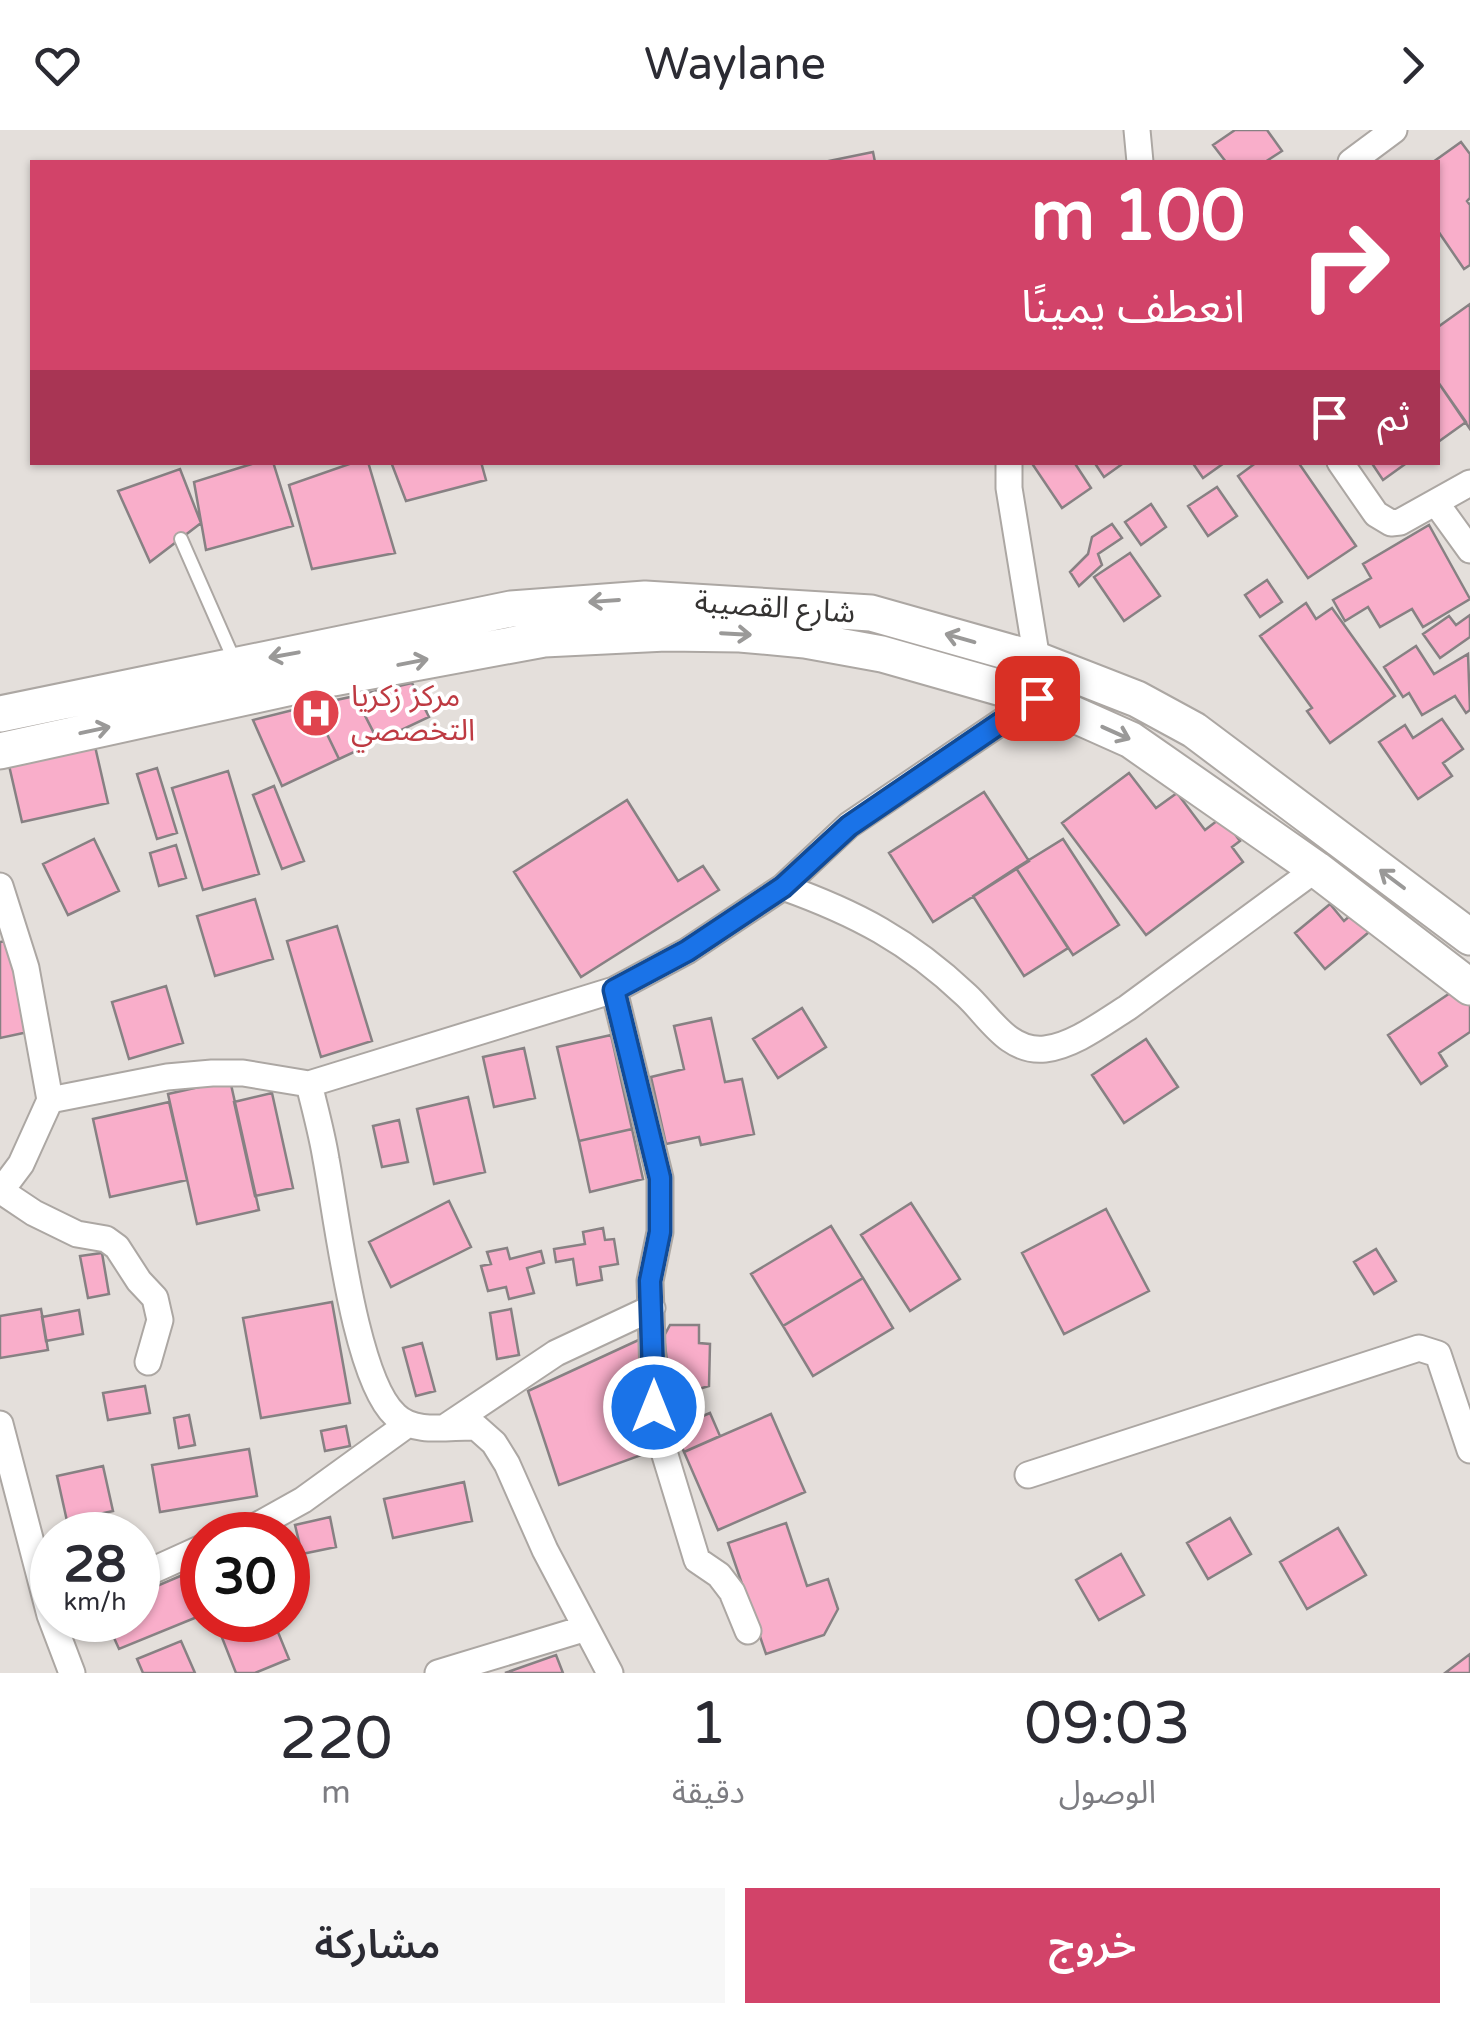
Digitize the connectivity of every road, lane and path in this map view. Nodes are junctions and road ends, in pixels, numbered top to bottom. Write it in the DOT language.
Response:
graph roads {
  1 [pos="1137,130"];
  2 [pos="1376,135"];
  3 [pos="1140,160"];
  4 [pos="1353,160"];
  5 [pos="1008,465"];
  6 [pos="1342,465"];
  7 [pos="1470,483"];
  8 [pos="1436,503"];
  9 [pos="181,538"];
  10 [pos="1470,550"];
  11 [pos="1037,660"];
  12 [pos="236,664"];
  13 [pos="1037,698"];
  14 [pos="0,714"];
  15 [pos="0,751"];
  16 [pos="1316,869"];
  17 [pos="0,886"];
  18 [pos="783,887"];
  19 [pos="6,922"];
  20 [pos="1470,937"];
  21 [pos="1470,988"];
  22 [pos="614,990"];
  23 [pos="309,1084"];
  24 [pos="50,1100"];
  25 [pos="0,1192"];
  26 [pos="652,1308"];
  27 [pos="148,1362"];
  28 [pos="0,1424"];
  29 [pos="408,1424"];
  30 [pos="447,1426"];
  31 [pos="1470,1450"];
  32 [pos="1028,1474"];
  33 [pos="281,1512"];
  34 [pos="30,1536"];
  35 [pos="584,1629"];
  36 [pos="748,1631"];
  37 [pos="61,1642"];
  38 [pos="72,1673"];
  39 [pos="438,1673"];
  40 [pos="610,1673"];
  1 -- 3 [label="street"];
  2 -- 4 [label="street"];
  5 -- 11 [label="street"];
  6 -- 8 [label="street"];
  7 -- 8 [label="street"];
  8 -- 10 [label="street"];
  9 -- 12 [label="lane"];
  11 -- 12 [label="street, شارع القصيبة, one-way"];
  20 -- 11 [label="street, شارع القصيبة, one-way"];
  12 -- 14 [label="street, شارع القصيبة"];
  15 -- 13 [label="street, one-way"];
  13 -- 16 [label="street, one-way"];
  13 -- 18 [label="street"];
  16 -- 18 [label="street"];
  16 -- 21 [label="street"];
  17 -- 19 [label="street"];
  18 -- 22 [label="street"];
  19 -- 24 [label="street"];
  22 -- 23 [label="street"];
  22 -- 26 [label="street"];
  23 -- 24 [label="street"];
  23 -- 29 [label="street"];
  24 -- 25 [label="street"];
  25 -- 27 [label="street"];
  26 -- 30 [label="street"];
  26 -- 36 [label="street"];
  28 -- 34 [label="street"];
  29 -- 30 [label="street"];
  29 -- 33 [label="street"];
  30 -- 35 [label="street"];
  31 -- 32 [label="street"];
  35 -- 39 [label="street"];
  35 -- 40 [label="street"];
  37 -- 38 [label="street"];
}
